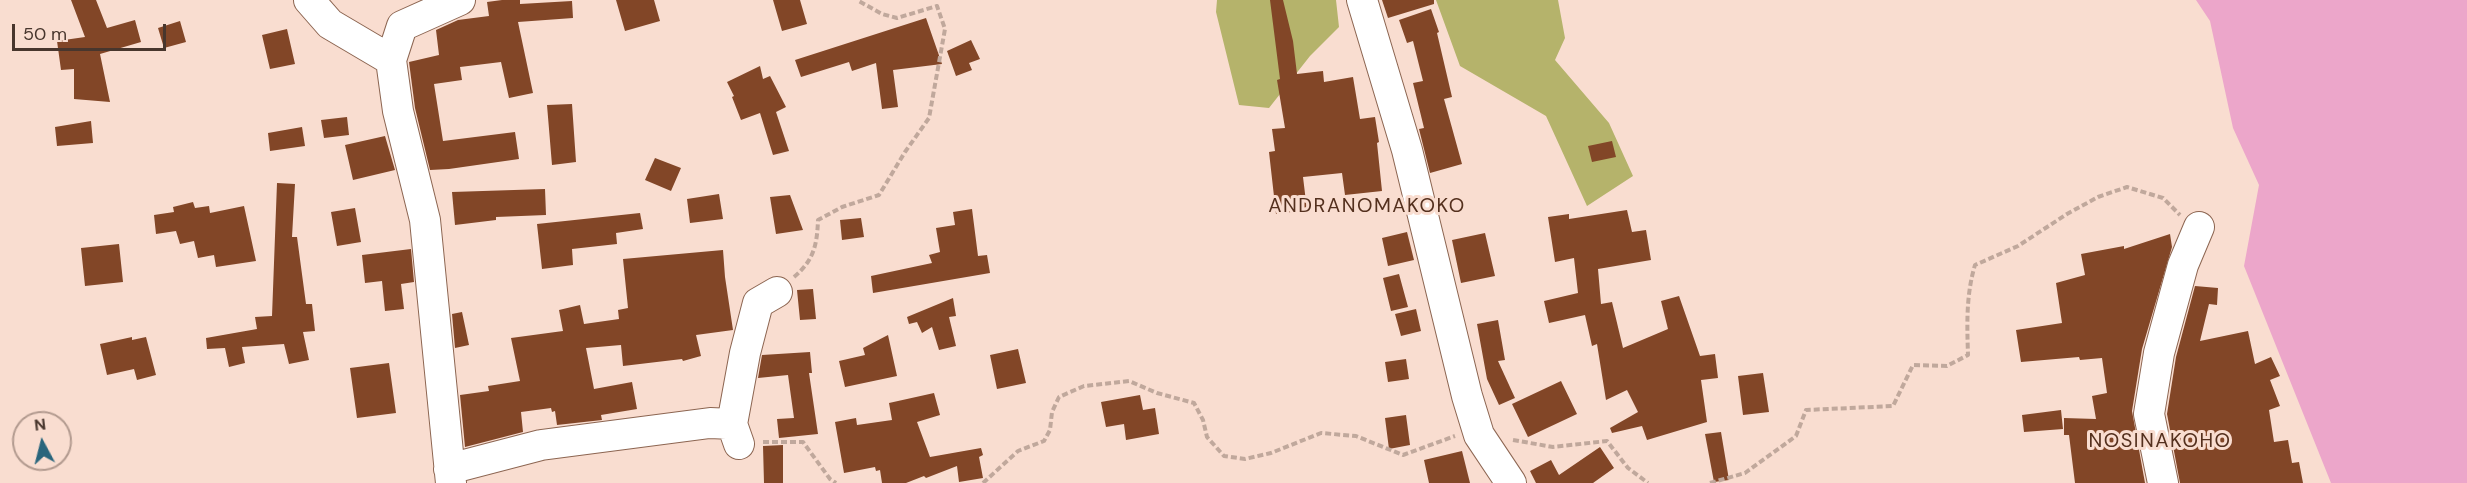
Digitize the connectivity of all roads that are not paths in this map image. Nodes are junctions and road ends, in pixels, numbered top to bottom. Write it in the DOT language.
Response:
graph roads {
  1 [pos="309,0"];
  2 [pos="460,0"];
  3 [pos="1362,0"];
  4 [pos="391,60"];
  5 [pos="2199,227"];
  6 [pos="777,291"];
  7 [pos="450,476"];
  8 [pos="1511,483"];
  9 [pos="2163,483"];
  1 -- 4 [label="street"];
  2 -- 4 [label="street"];
  3 -- 8 [label="street"];
  4 -- 7 [label="street"];
  5 -- 9 [label="street"];
  6 -- 7 [label="street"];
}
